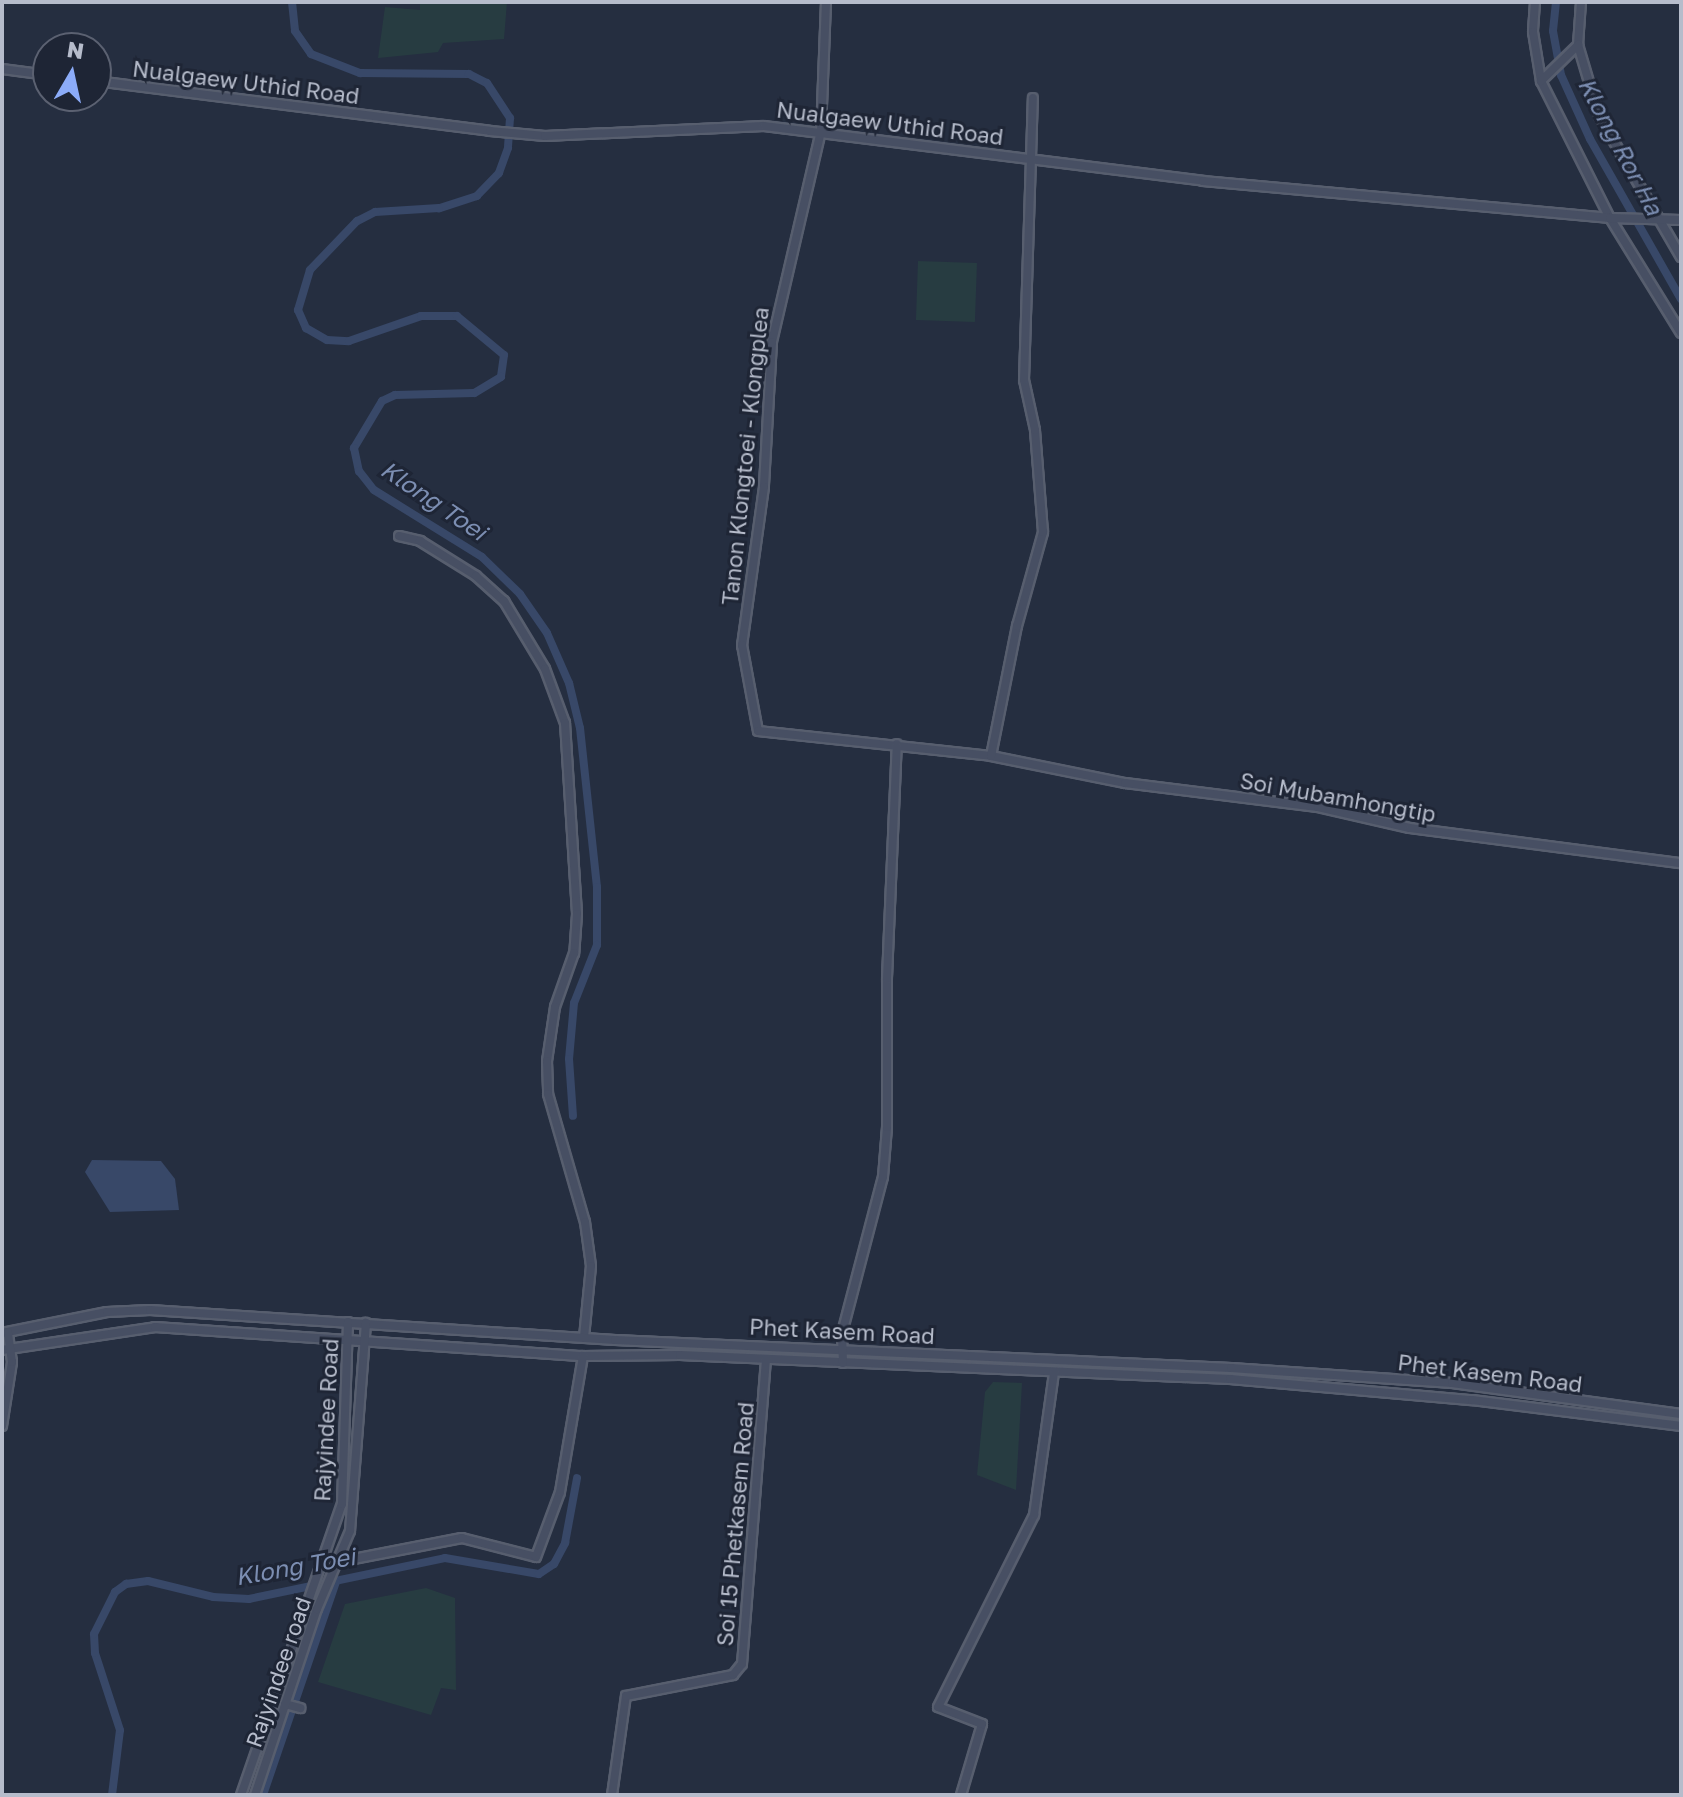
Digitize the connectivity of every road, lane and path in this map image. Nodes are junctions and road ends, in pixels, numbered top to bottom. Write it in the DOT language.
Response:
graph roads {
  1 [pos="826,2"];
  2 [pos="1535,2"];
  3 [pos="1581,2"];
  4 [pos="1578,45"];
  5 [pos="2,69"];
  6 [pos="32,73"];
  7 [pos="1541,81"];
  8 [pos="112,83"];
  9 [pos="1033,98"];
  10 [pos="821,131"];
  11 [pos="1027,157"];
  12 [pos="1610,218"];
  13 [pos="1661,219"];
  14 [pos="1681,220"];
  15 [pos="1681,257"];
  16 [pos="1681,333"];
  17 [pos="399,536"];
  18 [pos="897,744"];
  19 [pos="991,756"];
  20 [pos="1681,863"];
  21 [pos="348,1322"];
  22 [pos="366,1323"];
  23 [pos="5,1333"];
  24 [pos="348,1338"];
  25 [pos="366,1338"];
  26 [pos="584,1338"];
  27 [pos="840,1348"];
  28 [pos="7,1349"];
  29 [pos="583,1356"];
  30 [pos="766,1359"];
  31 [pos="843,1363"];
  32 [pos="1231,1368"];
  33 [pos="1054,1372"];
  34 [pos="1230,1379"];
  35 [pos="1681,1414"];
  36 [pos="2,1426"];
  37 [pos="1681,1426"];
  38 [pos="338,1562"];
  39 [pos="285,1704"];
  40 [pos="300,1708"];
  41 [pos="241,1795"];
  42 [pos="255,1795"];
  43 [pos="612,1795"];
  44 [pos="961,1795"];
  1 -- 10 [label="street, Tanon Klongtoei - Klongplea"];
  2 -- 7 [label="street"];
  3 -- 4 [label="street"];
  4 -- 7 [label="street"];
  4 -- 13 [label="street"];
  5 -- 6 [label="street"];
  7 -- 12 [label="street"];
  8 -- 10 [label="street, Nualgaew Uthid Road"];
  9 -- 11 [label="street"];
  10 -- 11 [label="street, Nualgaew Uthid Road"];
  10 -- 18 [label="street, Tanon Klongtoei - Klongplea"];
  11 -- 12 [label="street, Nualgaew Uthid Road"];
  11 -- 19 [label="street"];
  12 -- 13 [label="street, Nualgaew Uthid Road"];
  12 -- 16 [label="street"];
  13 -- 14 [label="street, Nualgaew Uthid Road"];
  13 -- 15 [label="street"];
  17 -- 26 [label="street"];
  18 -- 19 [label="street, Tanon Klongtoei - Klongplea"];
  18 -- 27 [label="street"];
  19 -- 20 [label="street, Soi Mubamhongtip"];
  21 -- 22 [label="street, Phet Kasem Road"];
  21 -- 23 [label="street, Phet Kasem Road"];
  21 -- 24 [label="street, Rajyindee Road"];
  22 -- 25 [label="street, Rajyindee Road"];
  22 -- 26 [label="street, Phet Kasem Road"];
  23 -- 28 [label="street"];
  24 -- 25 [label="street, Phet Kasem Road"];
  24 -- 28 [label="street, Phet Kasem Road"];
  24 -- 41 [label="street, Rajyindee Road"];
  25 -- 29 [label="street, Phet Kasem Road"];
  25 -- 38 [label="street, Rajyindee Road"];
  26 -- 27 [label="street, Phet Kasem Road"];
  27 -- 31 [label="street"];
  27 -- 32 [label="street, Phet Kasem Road"];
  28 -- 36 [label="street"];
  29 -- 30 [label="street, Phet Kasem Road"];
  29 -- 38 [label="street"];
  30 -- 31 [label="street, Phet Kasem Road"];
  30 -- 43 [label="street, Soi 15 Phetkasem Road"];
  31 -- 33 [label="street, Phet Kasem Road"];
  32 -- 34 [label="street"];
  32 -- 35 [label="street, Phet Kasem Road"];
  33 -- 34 [label="street, Phet Kasem Road"];
  33 -- 44 [label="street"];
  34 -- 37 [label="street, Phet Kasem Road"];
  38 -- 39 [label="street, Rajyindee road"];
  39 -- 40 [label="street"];
  39 -- 42 [label="street, Rajyindee road"];
}
